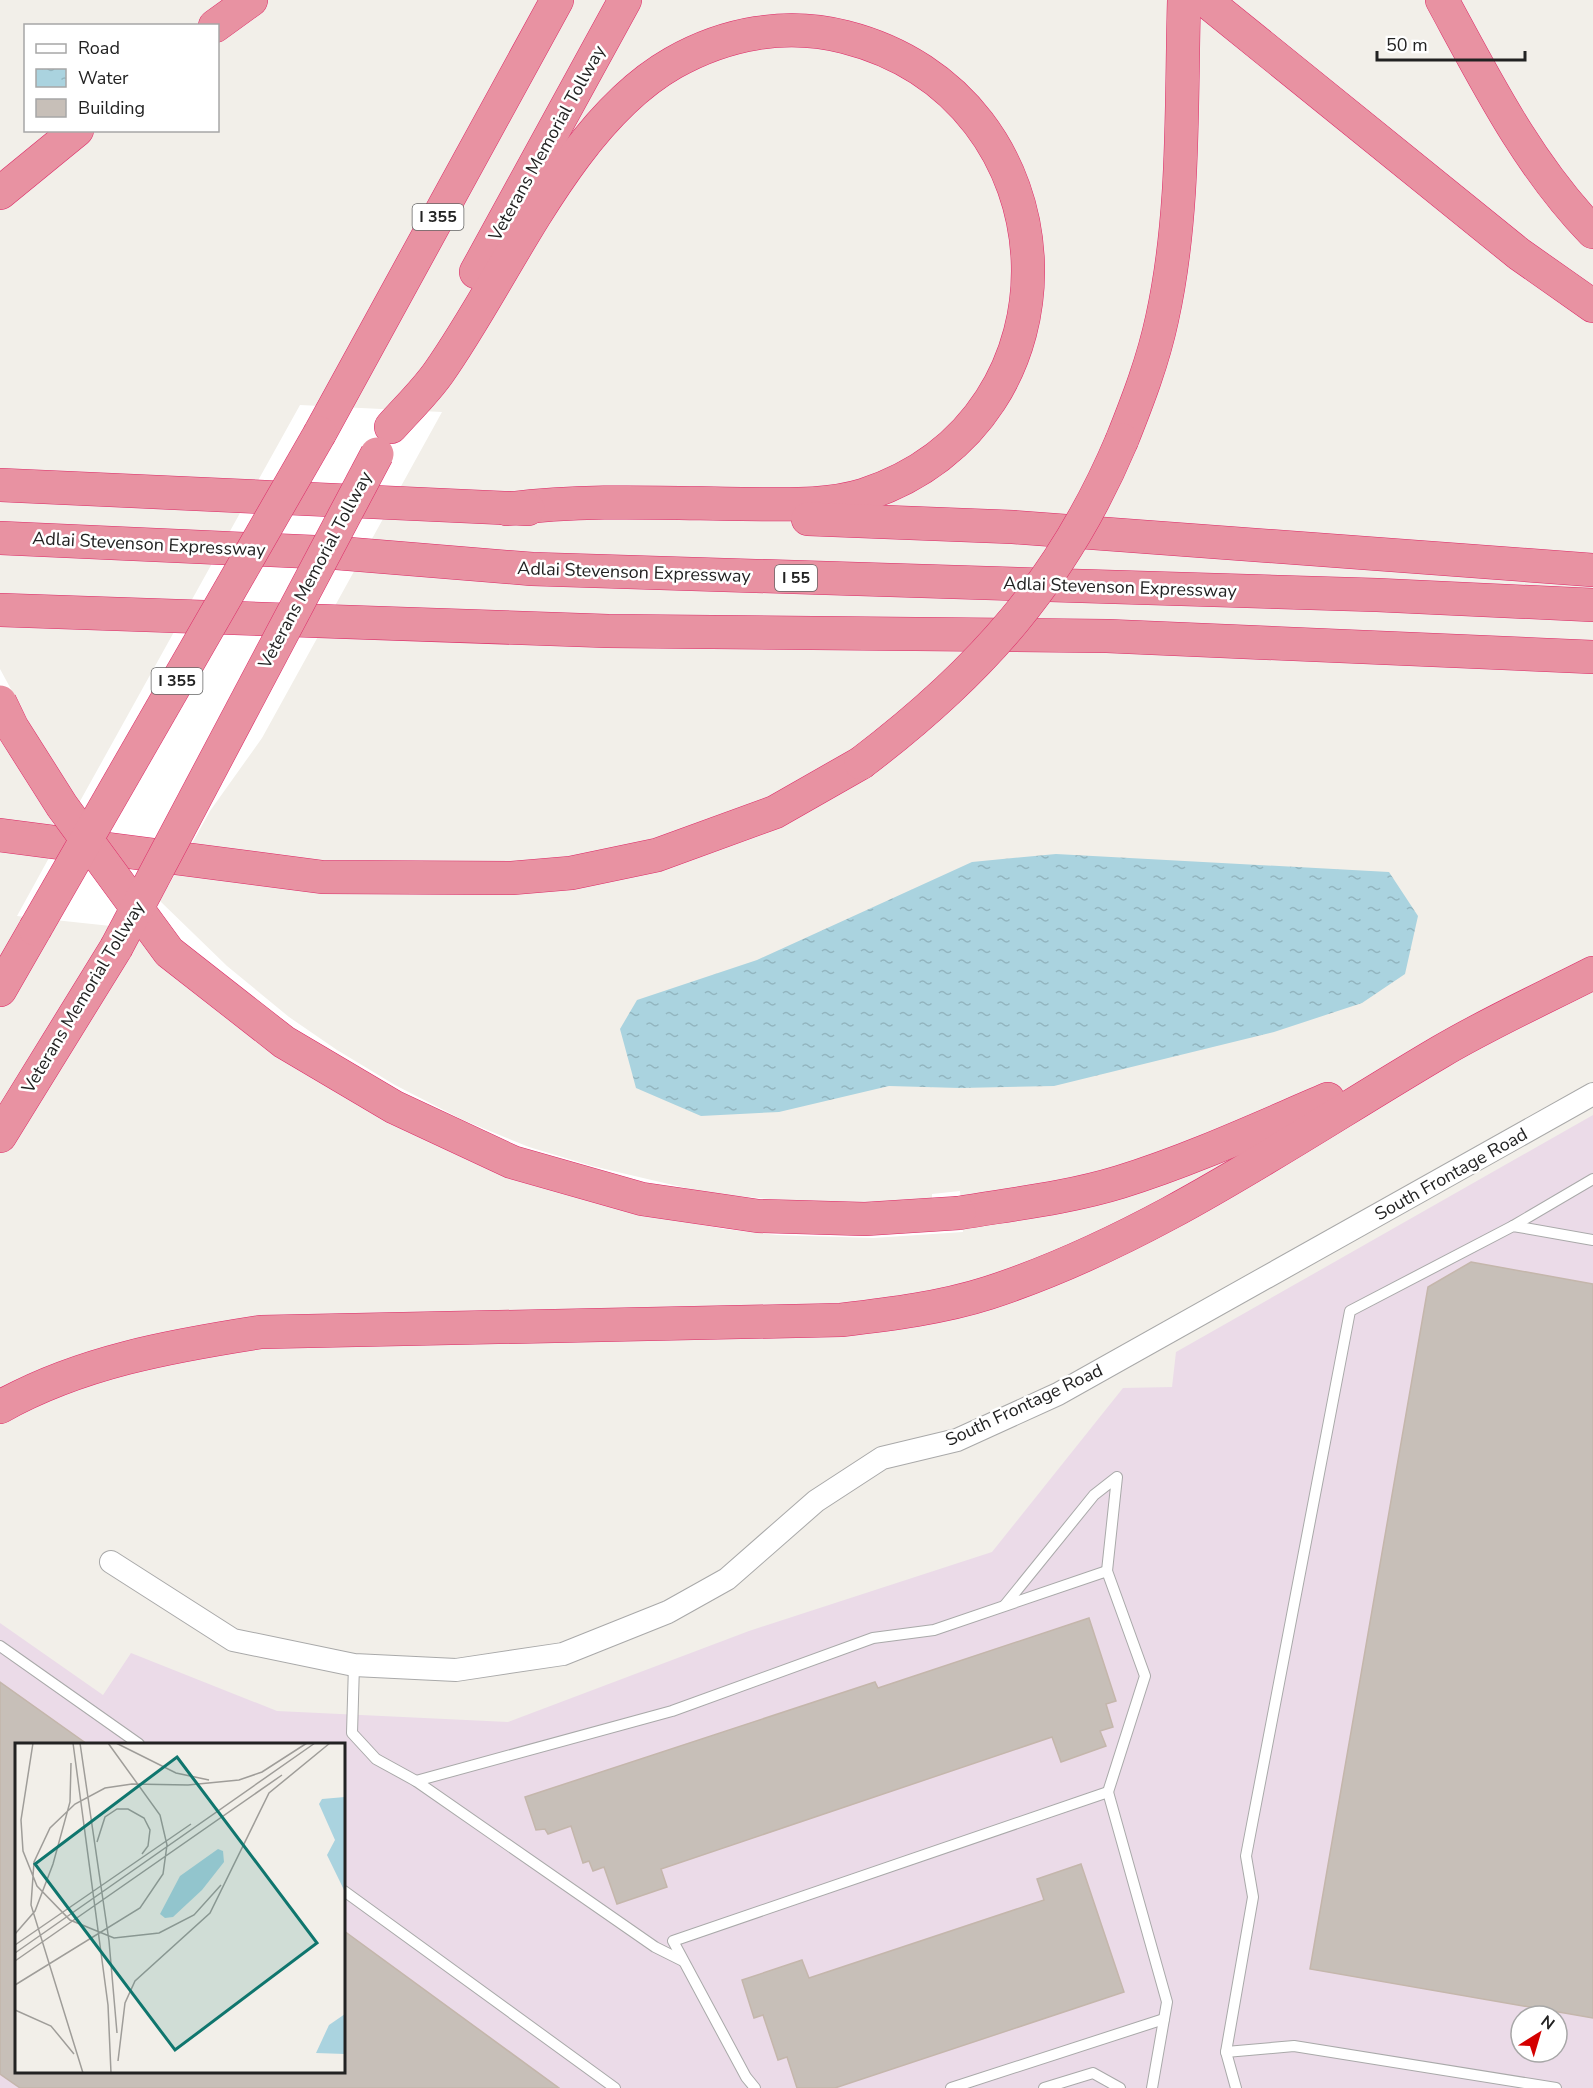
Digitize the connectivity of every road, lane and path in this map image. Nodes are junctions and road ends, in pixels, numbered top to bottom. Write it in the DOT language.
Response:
graph roads {
  1 [pos="251,0"];
  2 [pos="557,0"];
  3 [pos="625,0"];
  4 [pos="1184,0"];
  5 [pos="1205,0"];
  6 [pos="1442,0"];
  7 [pos="218,24"];
  8 [pos="62,132"];
  9 [pos="75,132"];
  10 [pos="0,174"];
  11 [pos="0,193"];
  12 [pos="1593,232"];
  13 [pos="1593,306"];
  14 [pos="384,440"];
  15 [pos="0,485"];
  16 [pos="507,509"];
  17 [pos="0,538"];
  18 [pos="1593,570"];
  19 [pos="1593,605"];
  20 [pos="0,610"];
  21 [pos="1593,657"];
  22 [pos="0,702"];
  23 [pos="0,835"];
  24 [pos="1593,973"];
  25 [pos="0,990"];
  26 [pos="1443,1050"];
  27 [pos="1593,1094"];
  28 [pos="0,1136"];
  29 [pos="1593,1179"];
  30 [pos="1513,1226"];
  31 [pos="1593,1240"];
  32 [pos="0,1407"];
  33 [pos="111,1562"];
  34 [pos="1107,1570"];
  35 [pos="1005,1605"];
  36 [pos="0,1646"];
  37 [pos="354,1665"];
  38 [pos="138,1743"];
  39 [pos="416,1781"];
  40 [pos="1108,1792"];
  41 [pos="345,1892"];
  42 [pos="684,1961"];
  43 [pos="1164,2019"];
  44 [pos="1226,2052"];
  45 [pos="615,2088"];
  46 [pos="755,2088"];
  47 [pos="951,2088"];
  48 [pos="1044,2088"];
  49 [pos="1120,2088"];
  50 [pos="1152,2088"];
  51 [pos="1236,2088"];
  52 [pos="1556,2088"];
  1 -- 7 [label="highway"];
  2 -- 25 [label="highway, I 355, bridge"];
  3 -- 14 [label="highway, Veterans Memorial Tollway"];
  4 -- 23 [label="highway, bridge"];
  5 -- 13 [label="highway"];
  6 -- 12 [label="highway"];
  8 -- 10 [label="highway"];
  9 -- 11 [label="highway"];
  14 -- 16 [label="highway"];
  14 -- 28 [label="highway, Veterans Memorial Tollway, bridge"];
  15 -- 16 [label="highway"];
  16 -- 18 [label="highway"];
  17 -- 19 [label="highway, Adlai Stevenson Expressway / I 55"];
  20 -- 21 [label="highway"];
  22 -- 26 [label="highway, bridge"];
  24 -- 26 [label="highway"];
  26 -- 32 [label="highway"];
  27 -- 37 [label="street, South Frontage Road"];
  29 -- 30 [label="lane"];
  30 -- 31 [label="lane"];
  30 -- 44 [label="lane"];
  33 -- 37 [label="street, South Frontage Road"];
  34 -- 35 [label="lane"];
  34 -- 35 [label="lane"];
  34 -- 40 [label="lane"];
  35 -- 39 [label="lane"];
  36 -- 38 [label="lane"];
  37 -- 39 [label="lane"];
  39 -- 42 [label="lane"];
  40 -- 42 [label="lane"];
  40 -- 43 [label="lane"];
  41 -- 45 [label="lane"];
  42 -- 46 [label="lane"];
  43 -- 47 [label="lane"];
  43 -- 50 [label="lane"];
  44 -- 51 [label="lane"];
  44 -- 52 [label="lane"];
  48 -- 49 [label="lane"];
}
